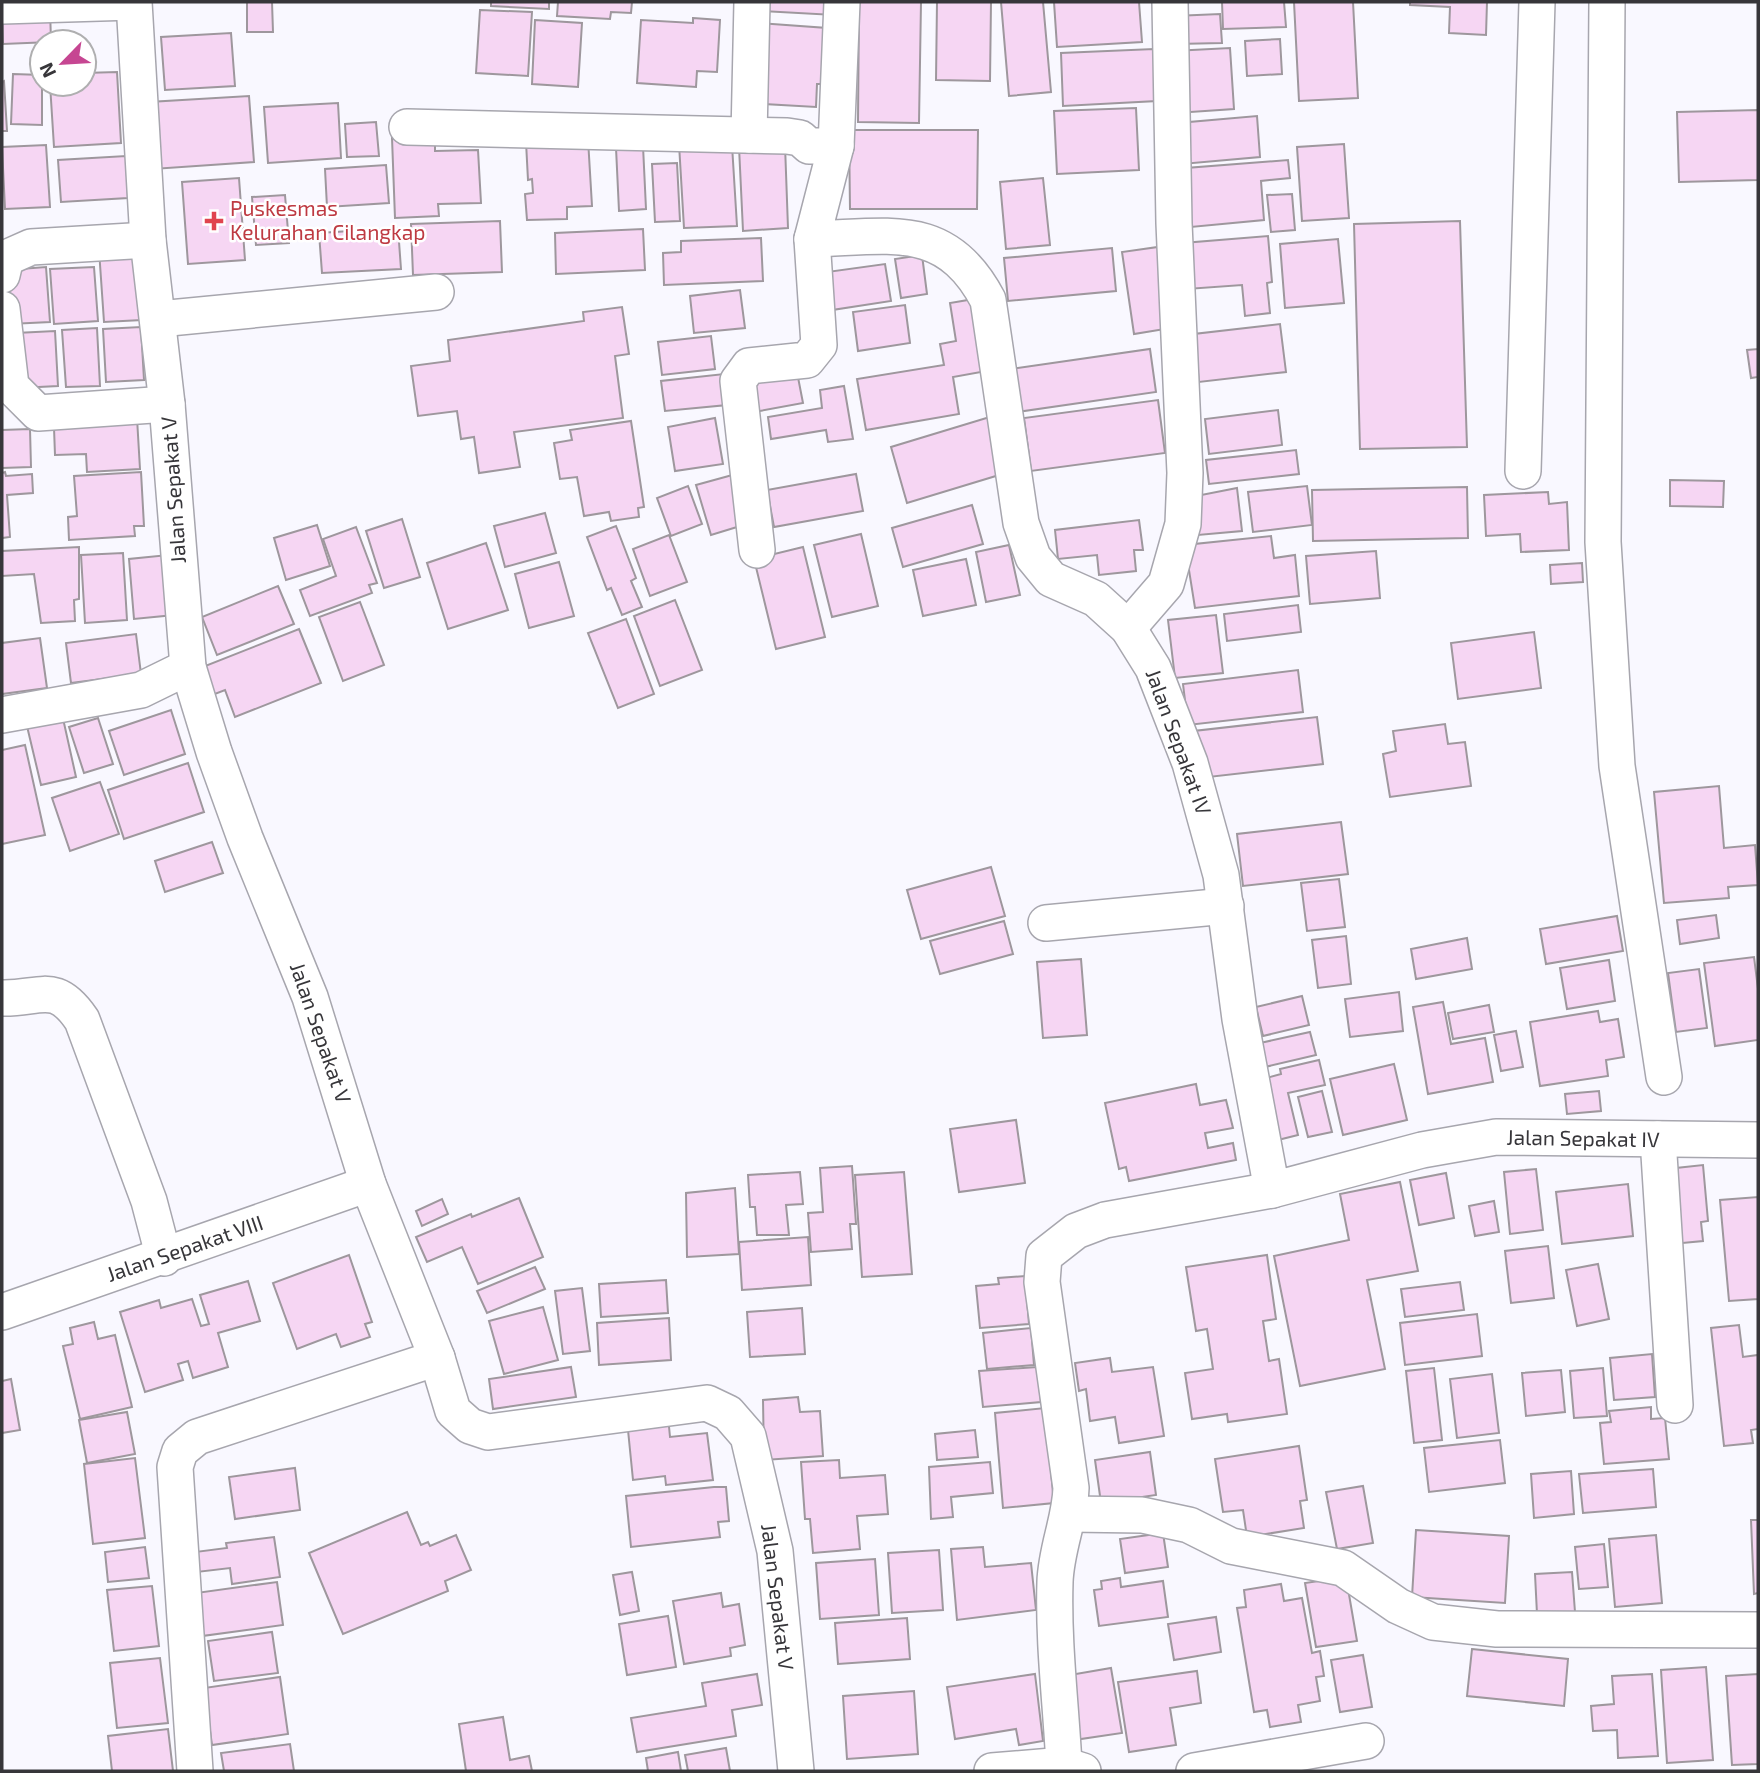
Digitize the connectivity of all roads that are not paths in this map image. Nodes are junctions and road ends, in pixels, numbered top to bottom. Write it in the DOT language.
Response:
graph roads {
  1 [pos="134,2"];
  2 [pos="752,2"];
  3 [pos="842,2"];
  4 [pos="1170,2"];
  5 [pos="1537,2"];
  6 [pos="1607,2"];
  7 [pos="2,6"];
  8 [pos="407,127"];
  9 [pos="749,135"];
  10 [pos="836,146"];
  11 [pos="811,239"];
  12 [pos="148,240"];
  13 [pos="2,275"];
  14 [pos="436,292"];
  15 [pos="2,309"];
  16 [pos="159,319"];
  17 [pos="167,404"];
  18 [pos="1523,471"];
  19 [pos="757,550"];
  20 [pos="1128,628"];
  21 [pos="188,667"];
  22 [pos="2,715"];
  23 [pos="1226,906"];
  24 [pos="1046,923"];
  25 [pos="2,999"];
  26 [pos="1664,1077"];
  27 [pos="1658,1139"];
  28 [pos="1758,1140"];
  29 [pos="368,1184"];
  30 [pos="1272,1191"];
  31 [pos="164,1258"];
  32 [pos="2,1312"];
  33 [pos="437,1358"];
  34 [pos="1675,1405"];
  35 [pos="1070,1514"];
  36 [pos="1758,1630"];
  37 [pos="1366,1741"];
  38 [pos="1073,1768"];
  39 [pos="195,1771"];
  40 [pos="796,1771"];
  41 [pos="992,1771"];
  42 [pos="1194,1771"];
  1 -- 7 [label="street"];
  1 -- 12 [label="street, Jalan Sepakat V"];
  2 -- 9 [label="street"];
  3 -- 10 [label="street"];
  4 -- 20 [label="street"];
  5 -- 18 [label="street"];
  6 -- 26 [label="street"];
  8 -- 9 [label="street"];
  9 -- 10 [label="street"];
  10 -- 11 [label="street"];
  11 -- 19 [label="street"];
  11 -- 20 [label="street, Jalan Sepakat IV"];
  12 -- 13 [label="street"];
  12 -- 16 [label="street, Jalan Sepakat V"];
  14 -- 16 [label="street"];
  15 -- 17 [label="street"];
  16 -- 17 [label="street, Jalan Sepakat V"];
  17 -- 21 [label="street, Jalan Sepakat V"];
  20 -- 23 [label="street, Jalan Sepakat IV"];
  21 -- 22 [label="street"];
  21 -- 29 [label="street, Jalan Sepakat V"];
  23 -- 24 [label="street"];
  23 -- 30 [label="street, Jalan Sepakat IV"];
  25 -- 31 [label="street"];
  27 -- 28 [label="street, Jalan Sepakat IV"];
  27 -- 30 [label="street, Jalan Sepakat IV"];
  27 -- 34 [label="street"];
  29 -- 31 [label="street, Jalan Sepakat VIII"];
  29 -- 33 [label="street, Jalan Sepakat V"];
  30 -- 35 [label="street"];
  31 -- 32 [label="street, Jalan Sepakat VIII"];
  33 -- 39 [label="street"];
  33 -- 40 [label="street, Jalan Sepakat V"];
  35 -- 36 [label="street"];
  35 -- 38 [label="street"];
  37 -- 42 [label="street"];
  38 -- 41 [label="street"];
}
